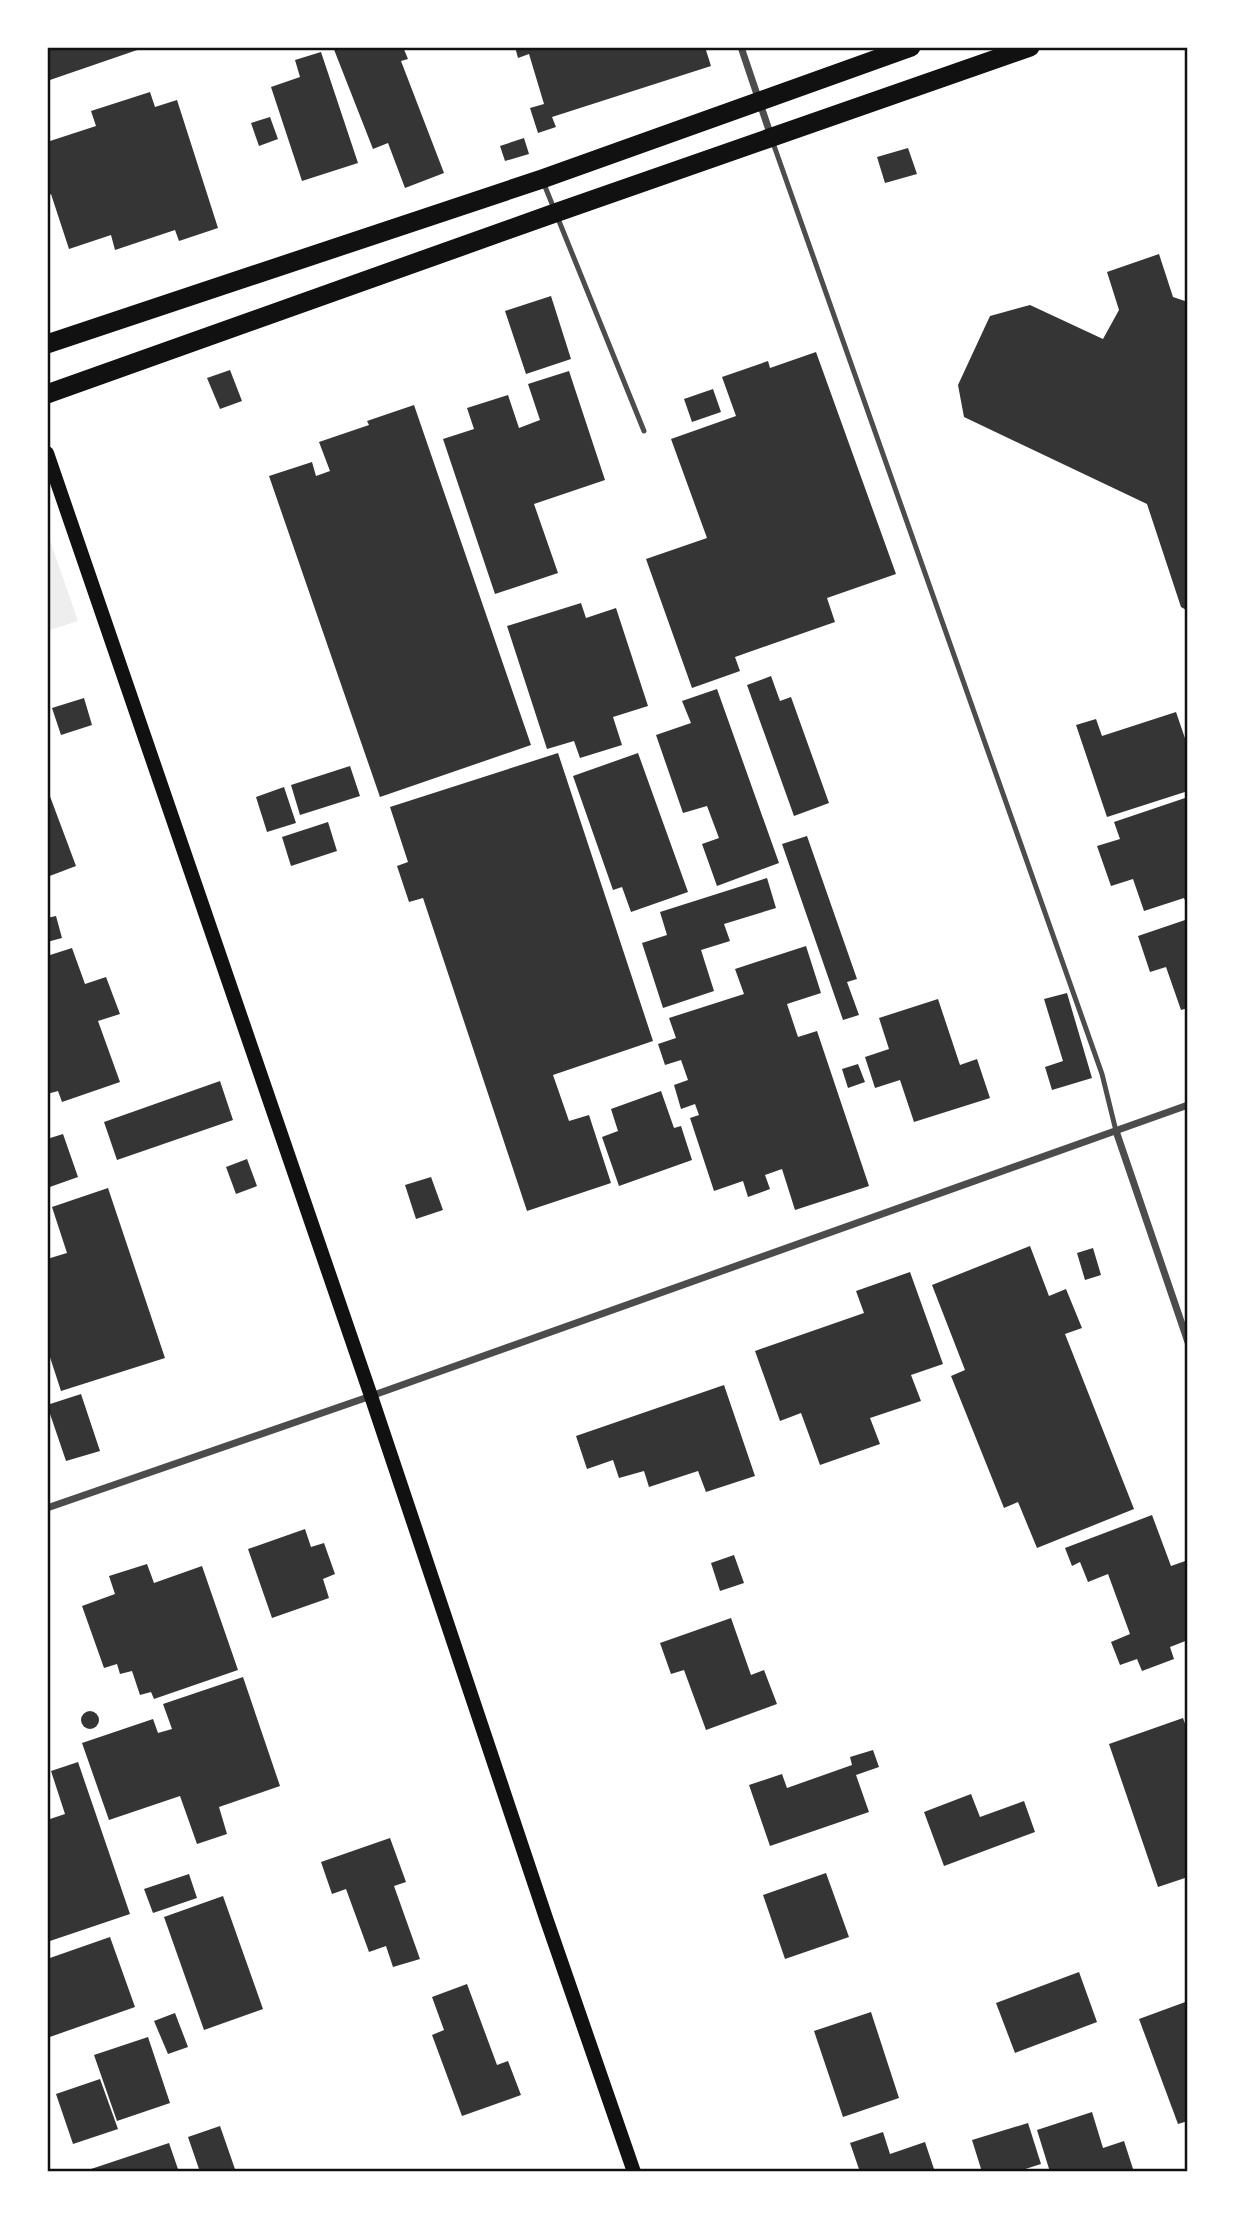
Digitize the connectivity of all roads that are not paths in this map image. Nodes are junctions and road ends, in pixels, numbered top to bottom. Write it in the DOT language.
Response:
graph roads {
  1 [pos="741,47"];
  2 [pos="911,47"];
  3 [pos="1030,47"];
  4 [pos="760,101"];
  5 [pos="771,137"];
  6 [pos="542,179"];
  7 [pos="555,213"];
  8 [pos="47,344"];
  9 [pos="47,394"];
  10 [pos="644,430"];
  11 [pos="47,453"];
  12 [pos="1188,1105"];
  13 [pos="1116,1131"];
  14 [pos="1188,1342"];
  15 [pos="371,1396"];
  16 [pos="47,1508"];
  17 [pos="634,2172"];
  1 -- 4 [label="street"];
  2 -- 4 [label="highway"];
  3 -- 5 [label="highway"];
  4 -- 5 [label="street"];
  4 -- 6 [label="highway"];
  5 -- 7 [label="highway"];
  5 -- 13 [label="lane"];
  6 -- 7 [label="lane"];
  6 -- 8 [label="highway"];
  7 -- 9 [label="highway"];
  7 -- 10 [label="lane"];
  11 -- 15 [label="main road"];
  12 -- 13 [label="street"];
  13 -- 14 [label="street"];
  13 -- 15 [label="street"];
  15 -- 16 [label="street"];
  15 -- 17 [label="main road"];
}
